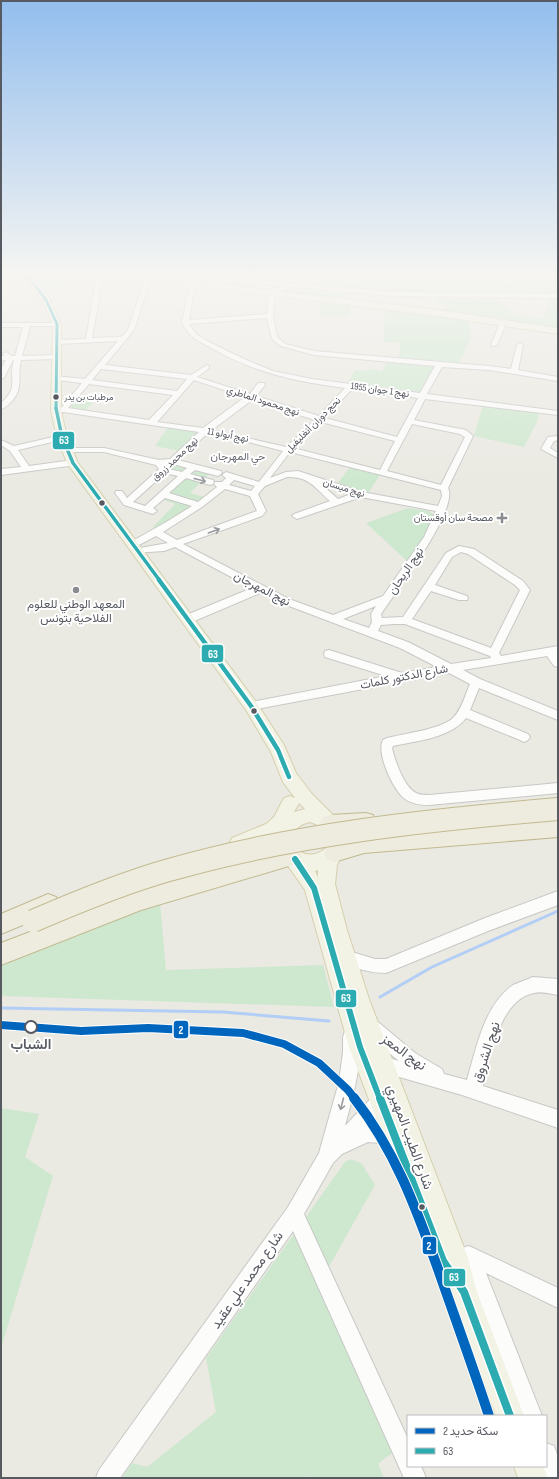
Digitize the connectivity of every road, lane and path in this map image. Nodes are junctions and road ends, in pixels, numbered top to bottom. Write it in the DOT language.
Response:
graph roads {
  1 [pos="22,344"];
  2 [pos="58,344"];
  3 [pos="120,344"];
  4 [pos="209,344"];
  5 [pos="282,344"];
  6 [pos="520,345"];
  7 [pos="1,352"];
  8 [pos="57,357"];
  9 [pos="1,358"];
  10 [pos="10,358"];
  11 [pos="18,358"];
  12 [pos="439,365"];
  13 [pos="100,367"];
  14 [pos="207,367"];
  15 [pos="514,372"];
  16 [pos="1,376"];
  17 [pos="57,378"];
  18 [pos="194,378"];
  19 [pos="558,379"];
  20 [pos="87,381"];
  21 [pos="261,385"];
  22 [pos="351,386"];
  23 [pos="178,393"];
  24 [pos="252,396"];
  25 [pos="423,397"];
  26 [pos="1,407"];
  27 [pos="60,411"];
  28 [pos="558,413"];
  29 [pos="319,419"];
  30 [pos="410,421"];
  31 [pos="151,423"];
  32 [pos="205,431"];
  33 [pos="62,437"];
  34 [pos="558,438"];
  35 [pos="400,440"];
  36 [pos="1,442"];
  37 [pos="13,449"];
  38 [pos="288,449"];
  39 [pos="67,450"];
  40 [pos="558,456"];
  41 [pos="172,461"];
  42 [pos="73,463"];
  43 [pos="161,466"];
  44 [pos="193,467"];
  45 [pos="27,469"];
  46 [pos="1,472"];
  47 [pos="382,473"];
  48 [pos="225,475"];
  49 [pos="184,476"];
  50 [pos="309,477"];
  51 [pos="217,484"];
  52 [pos="261,484"];
  53 [pos="444,488"];
  54 [pos="119,493"];
  55 [pos="162,494"];
  56 [pos="253,494"];
  57 [pos="360,494"];
  58 [pos="336,502"];
  59 [pos="127,503"];
  60 [pos="198,505"];
  61 [pos="441,509"];
  62 [pos="297,516"];
  63 [pos="156,532"];
  64 [pos="148,537"];
  65 [pos="177,544"];
  66 [pos="135,548"];
  67 [pos="164,548"];
  68 [pos="193,554"];
  69 [pos="428,586"];
  70 [pos="260,589"];
  71 [pos="387,598"];
  72 [pos="463,598"];
  73 [pos="188,619"];
  74 [pos="332,619"];
  75 [pos="406,621"];
  76 [pos="377,622"];
  77 [pos="372,632"];
  78 [pos="554,651"];
  79 [pos="328,654"];
  80 [pos="496,656"];
  81 [pos="558,663"];
  82 [pos="450,668"];
  83 [pos="401,677"];
  84 [pos="476,682"];
  85 [pos="251,706"];
  86 [pos="464,712"];
  87 [pos="558,716"];
  88 [pos="524,737"];
  89 [pos="289,777"];
  90 [pos="558,788"];
  91 [pos="558,802"];
  92 [pos="290,803"];
  93 [pos="558,809"];
  94 [pos="558,820"];
  95 [pos="329,822"];
  96 [pos="558,828"];
  97 [pos="286,829"];
  98 [pos="238,844"];
  99 [pos="333,854"];
  100 [pos="294,858"];
  101 [pos="558,898"];
  102 [pos="1,924"];
  103 [pos="34,926"];
  104 [pos="1,932"];
  105 [pos="1,944"];
  106 [pos="1,954"];
  107 [pos="345,957"];
  108 [pos="558,987"];
  109 [pos="345,996"];
  110 [pos="369,1024"];
  111 [pos="360,1047"];
  112 [pos="383,1065"];
  113 [pos="468,1089"];
  114 [pos="386,1095"];
  115 [pos="558,1119"];
  116 [pos="396,1142"];
  117 [pos="324,1162"];
  118 [pos="294,1212"];
  119 [pos="455,1258"];
  120 [pos="558,1298"];
  121 [pos="510,1415"];
  122 [pos="532,1415"];
  123 [pos="547,1457"];
  124 [pos="407,1461"];
  125 [pos="410,1467"];
  126 [pos="528,1467"];
  127 [pos="107,1478"];
  128 [pos="415,1478"];
  129 [pos="533,1478"];
  130 [pos="555,1478"];
  1 -- 11 [label="street"];
  2 -- 8 [label="main road"];
  3 -- 13 [label="street"];
  4 -- 22 [label="street, نهج 1 جوان 1955"];
  5 -- 12 [label="street"];
  6 -- 15 [label="street"];
  7 -- 10 [label="street"];
  8 -- 11 [label="street"];
  8 -- 17 [label="main road"];
  9 -- 10 [label="street"];
  10 -- 11 [label="street"];
  10 -- 16 [label="street"];
  11 -- 26 [label="street"];
  12 -- 15 [label="street"];
  12 -- 25 [label="street"];
  13 -- 18 [label="street, نهج محمود الماطري"];
  13 -- 20 [label="street"];
  14 -- 18 [label="street"];
  15 -- 19 [label="street"];
  17 -- 20 [label="street"];
  17 -- 27 [label="main road"];
  18 -- 23 [label="street"];
  18 -- 24 [label="street, نهج محمود الماطري"];
  20 -- 23 [label="street"];
  20 -- 27 [label="street"];
  21 -- 24 [label="street, نهج محمد زروق"];
  22 -- 25 [label="street, نهج 1 جوان 1955"];
  22 -- 29 [label="street, نحج دوران أنغليفيل"];
  23 -- 31 [label="street"];
  24 -- 29 [label="street, نهج محمود الماطري"];
  24 -- 32 [label="street, نهج محمد زروق"];
  25 -- 28 [label="street, نهج 1 جوان 1955"];
  25 -- 30 [label="street"];
  27 -- 31 [label="street, نهج أبولو 11"];
  27 -- 33 [label="main road"];
  29 -- 35 [label="street, نهج محمود الماطري"];
  29 -- 38 [label="street, نحج دوران أنغليفيل"];
  30 -- 35 [label="street"];
  30 -- 53 [label="street, نهج الريحان"];
  31 -- 32 [label="street, نهج أبولو 11"];
  32 -- 38 [label="street, نهج أبولو 11"];
  32 -- 41 [label="street, نهج محمد زروق"];
  33 -- 37 [label="street"];
  33 -- 39 [label="main road"];
  34 -- 40 [label="street"];
  35 -- 47 [label="street"];
  36 -- 37 [label="street"];
  37 -- 45 [label="street"];
  38 -- 47 [label="street, نهج أبولو 11"];
  38 -- 52 [label="street, نحج دوران أنغليفيل"];
  39 -- 42 [label="main road"];
  39 -- 43 [label="street"];
  41 -- 43 [label="street"];
  41 -- 44 [label="street"];
  42 -- 45 [label="street"];
  42 -- 66 [label="main road"];
  43 -- 49 [label="street"];
  43 -- 59 [label="street, نهج محمد زروق"];
  44 -- 48 [label="street"];
  44 -- 49 [label="street"];
  45 -- 46 [label="street"];
  47 -- 53 [label="street, نهج أبولو 11"];
  48 -- 51 [label="street"];
  48 -- 52 [label="street"];
  49 -- 51 [label="street, one-way"];
  49 -- 55 [label="street"];
  50 -- 52 [label="street, نهج ميسان"];
  50 -- 57 [label="street, نهج ميسان"];
  50 -- 58 [label="street"];
  51 -- 56 [label="street"];
  51 -- 60 [label="street"];
  52 -- 56 [label="street"];
  53 -- 61 [label="street, نهج الريحان"];
  54 -- 59 [label="street"];
  55 -- 59 [label="street"];
  55 -- 60 [label="street"];
  65 -- 56 [label="street, one-way"];
  57 -- 58 [label="street"];
  57 -- 61 [label="street, نهج ميسان"];
  58 -- 62 [label="street"];
  60 -- 63 [label="street"];
  61 -- 71 [label="street, نهج الريحان"];
  63 -- 64 [label="street"];
  63 -- 65 [label="street, نهج المهرجان"];
  64 -- 66 [label="street"];
  64 -- 67 [label="street"];
  65 -- 67 [label="street"];
  65 -- 68 [label="street, نهج المهرجان"];
  66 -- 67 [label="street"];
  66 -- 73 [label="main road"];
  67 -- 68 [label="street, نهج المهرجان"];
  68 -- 70 [label="street, نهج المهرجان"];
  69 -- 72 [label="street"];
  69 -- 75 [label="street"];
  69 -- 80 [label="street"];
  70 -- 73 [label="street"];
  70 -- 74 [label="street, نهج المهرجان"];
  71 -- 74 [label="street"];
  71 -- 76 [label="street, نهج الريحان"];
  73 -- 85 [label="main road"];
  74 -- 77 [label="street, نهج المهرجان"];
  75 -- 76 [label="street"];
  75 -- 80 [label="street"];
  76 -- 77 [label="street, نهج الريحان"];
  77 -- 82 [label="street, نهج المهرجان"];
  78 -- 80 [label="street, شارع الدكتور كلمات"];
  78 -- 81 [label="street"];
  79 -- 83 [label="street"];
  80 -- 82 [label="street, شارع الدكتور كلمات"];
  82 -- 83 [label="street, شارع الدكتور كلمات"];
  82 -- 84 [label="street, نهج المهرجان"];
  83 -- 85 [label="street, شارع الدكتور كلمات"];
  84 -- 86 [label="street"];
  84 -- 87 [label="street, نهج المهرجان"];
  85 -- 89 [label="main road"];
  86 -- 88 [label="street"];
  86 -- 90 [label="street"];
  89 -- 92 [label="main road"];
  89 -- 95 [label="main road"];
  91 -- 95 [label="highway"];
  92 -- 97 [label="main road"];
  92 -- 98 [label="main road"];
  93 -- 103 [label="highway, bridge"];
  94 -- 103 [label="highway"];
  95 -- 97 [label="main road"];
  95 -- 99 [label="main road"];
  96 -- 99 [label="highway"];
  97 -- 98 [label="highway"];
  97 -- 100 [label="main road"];
  98 -- 102 [label="highway"];
  99 -- 100 [label="main road"];
  99 -- 107 [label="main road, شارع الطيب المهيري"];
  100 -- 106 [label="highway"];
  100 -- 109 [label="main road"];
  101 -- 107 [label="street"];
  103 -- 104 [label="highway"];
  103 -- 105 [label="highway"];
  107 -- 110 [label="main road, شارع الطيب المهيري"];
  108 -- 113 [label="street, نهج الشروق"];
  109 -- 111 [label="main road"];
  109 -- 117 [label="street, one-way"];
  110 -- 112 [label="main road, شارع الطيب المهيري"];
  110 -- 113 [label="street, نهج المعز"];
  111 -- 112 [label="street, نهج المعز"];
  111 -- 114 [label="main road"];
  112 -- 113 [label="street, نهج المعز"];
  112 -- 114 [label="main road, شارع الطيب المهيري"];
  113 -- 115 [label="street, نهج المعز"];
  114 -- 116 [label="main road"];
  114 -- 117 [label="street, شارع محمد علي عقيد"];
  114 -- 119 [label="main road, شارع الطيب المهيري"];
  116 -- 117 [label="street"];
  116 -- 119 [label="main road"];
  117 -- 118 [label="street, شارع محمد علي عقيد"];
  118 -- 124 [label="street"];
  118 -- 127 [label="street, شارع محمد علي عقيد"];
  119 -- 120 [label="street"];
  119 -- 121 [label="main road"];
  119 -- 122 [label="street"];
  123 -- 130 [label="street"];
  125 -- 128 [label="street"];
  126 -- 129 [label="main road"];
}
